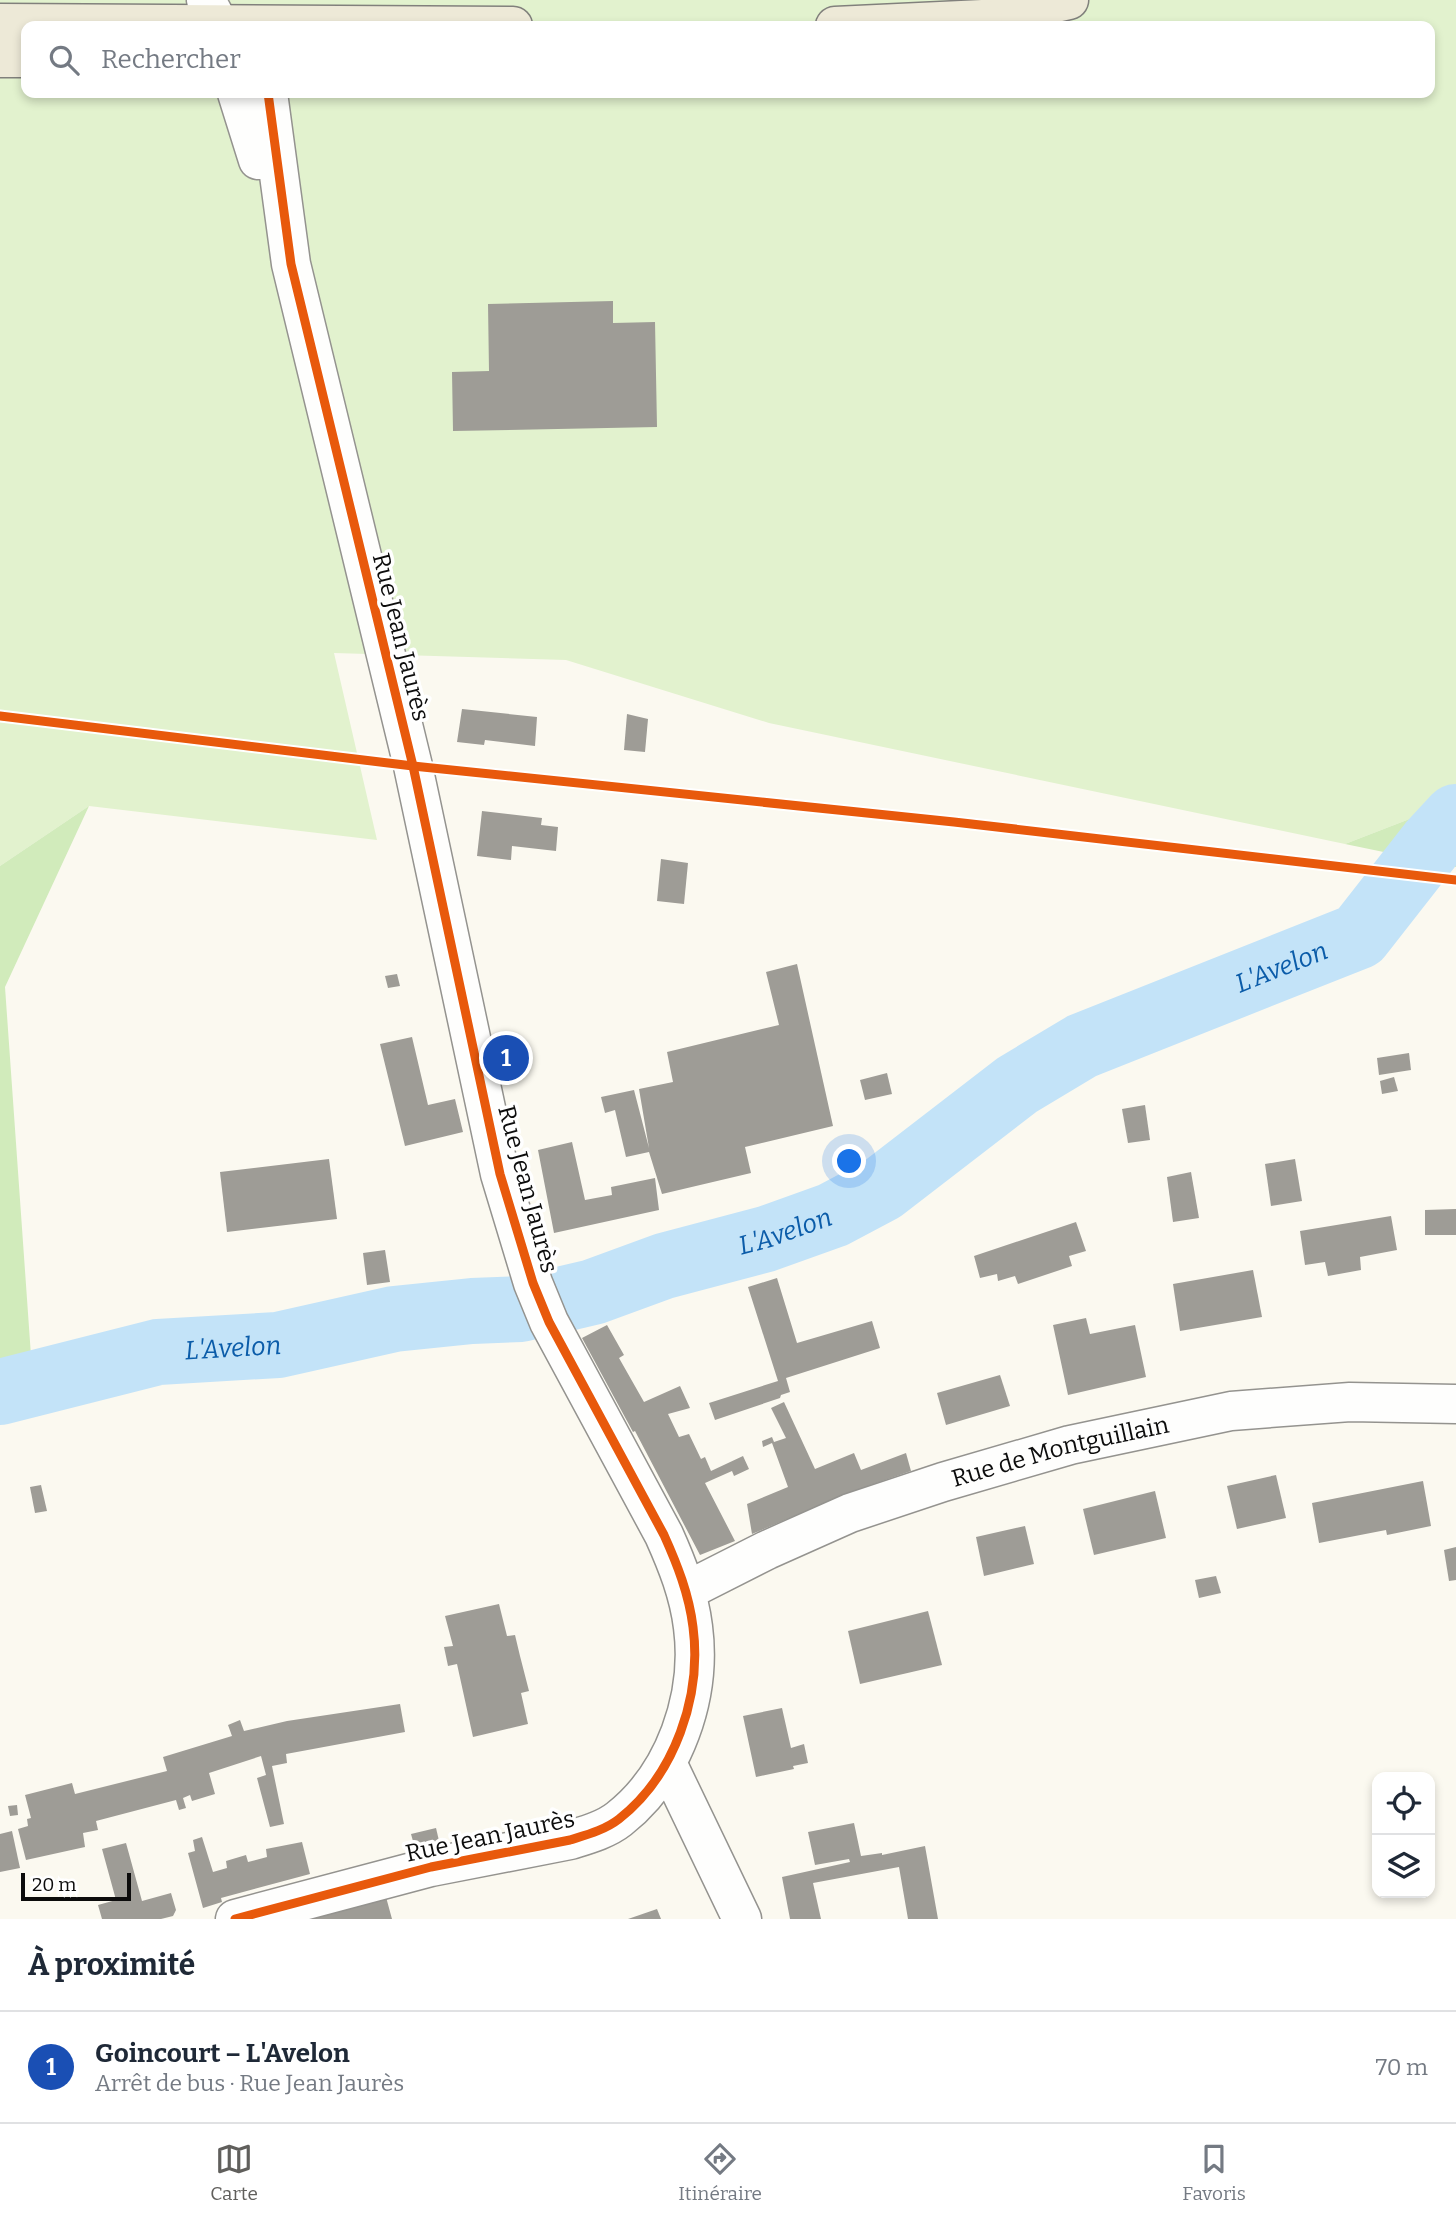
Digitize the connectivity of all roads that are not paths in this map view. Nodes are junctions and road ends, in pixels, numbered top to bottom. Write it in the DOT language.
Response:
graph roads {
  1 [pos="1069,0"];
  2 [pos="215,17"];
  3 [pos="72,21"];
  4 [pos="238,21"];
  5 [pos="973,21"];
  6 [pos="21,22"];
  7 [pos="0,23"];
  8 [pos="0,58"];
  9 [pos="21,58"];
  10 [pos="239,98"];
  11 [pos="269,98"];
  12 [pos="290,258"];
  13 [pos="1456,1404"];
  14 [pos="686,1591"];
  15 [pos="667,1763"];
  16 [pos="235,1919"];
  17 [pos="742,1919"];
  1 -- 5 [label="main road"];
  2 -- 3 [label="main road"];
  2 -- 4 [label="main road"];
  6 -- 7 [label="main road"];
  8 -- 9 [label="main road"];
  10 -- 12 [label="street, Rue Jean Jaurès"];
  11 -- 12 [label="street, Rue Jean Jaurès"];
  12 -- 14 [label="street, Rue Jean Jaurès"];
  13 -- 14 [label="street, Rue de Montguillain"];
  14 -- 15 [label="street, Rue Jean Jaurès"];
  15 -- 16 [label="street, Rue Jean Jaurès"];
  15 -- 17 [label="street"];
}
